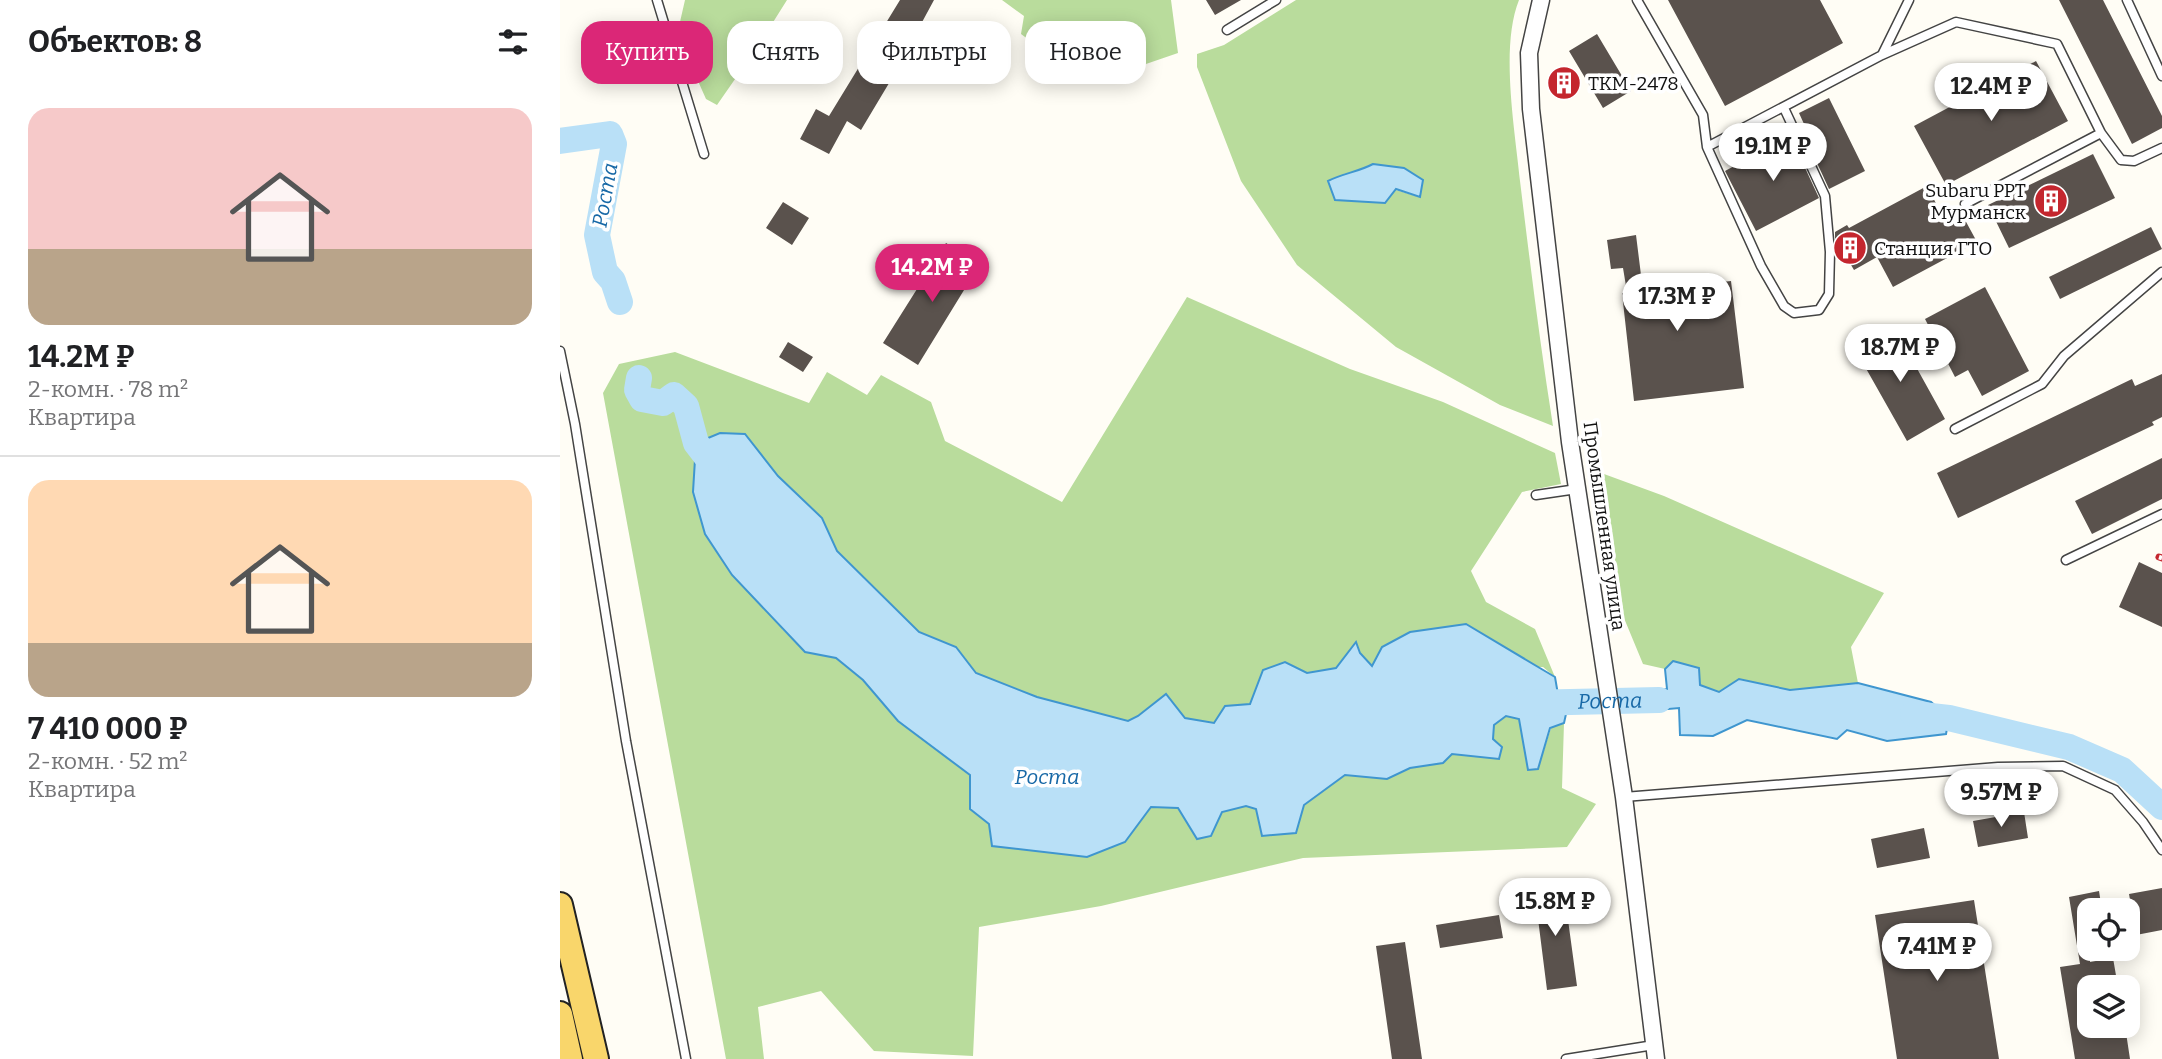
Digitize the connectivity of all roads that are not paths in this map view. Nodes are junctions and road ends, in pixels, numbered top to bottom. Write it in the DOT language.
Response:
graph roads {
  1 [pos="657,0"];
  2 [pos="1276,0"];
  3 [pos="1541,0"];
  4 [pos="1637,0"];
  5 [pos="1909,0"];
  6 [pos="2127,0"];
  7 [pos="1227,30"];
  8 [pos="1882,55"];
  9 [pos="2162,76"];
  10 [pos="1784,108"];
  11 [pos="2101,133"];
  12 [pos="1707,147"];
  13 [pos="2162,148"];
  14 [pos="704,155"];
  15 [pos="1965,204"];
  16 [pos="2162,272"];
  17 [pos="560,351"];
  18 [pos="1955,429"];
  19 [pos="1577,489"];
  20 [pos="1536,495"];
  21 [pos="2162,514"];
  22 [pos="2066,560"];
  23 [pos="1624,796"];
  24 [pos="2162,850"];
  25 [pos="560,905"];
  26 [pos="560,1014"];
  27 [pos="1655,1052"];
  28 [pos="570,1059"];
  29 [pos="596,1059"];
  30 [pos="686,1059"];
  31 [pos="1566,1059"];
  1 -- 14 [label="lane"];
  2 -- 7 [label="lane"];
  3 -- 19 [label="street, Промышленная улица"];
  4 -- 12 [label="lane"];
  5 -- 8 [label="lane"];
  6 -- 9 [label="lane"];
  8 -- 10 [label="lane"];
  8 -- 11 [label="lane"];
  10 -- 12 [label="lane"];
  10 -- 12 [label="lane"];
  11 -- 13 [label="lane"];
  11 -- 15 [label="lane"];
  16 -- 18 [label="lane"];
  17 -- 30 [label="lane"];
  19 -- 20 [label="lane"];
  19 -- 23 [label="street, Промышленная улица"];
  21 -- 22 [label="lane"];
  23 -- 24 [label="lane"];
  23 -- 27 [label="street, Промышленная улица"];
  25 -- 29 [label="main road"];
  26 -- 28 [label="main road"];
  27 -- 31 [label="lane"];
}
